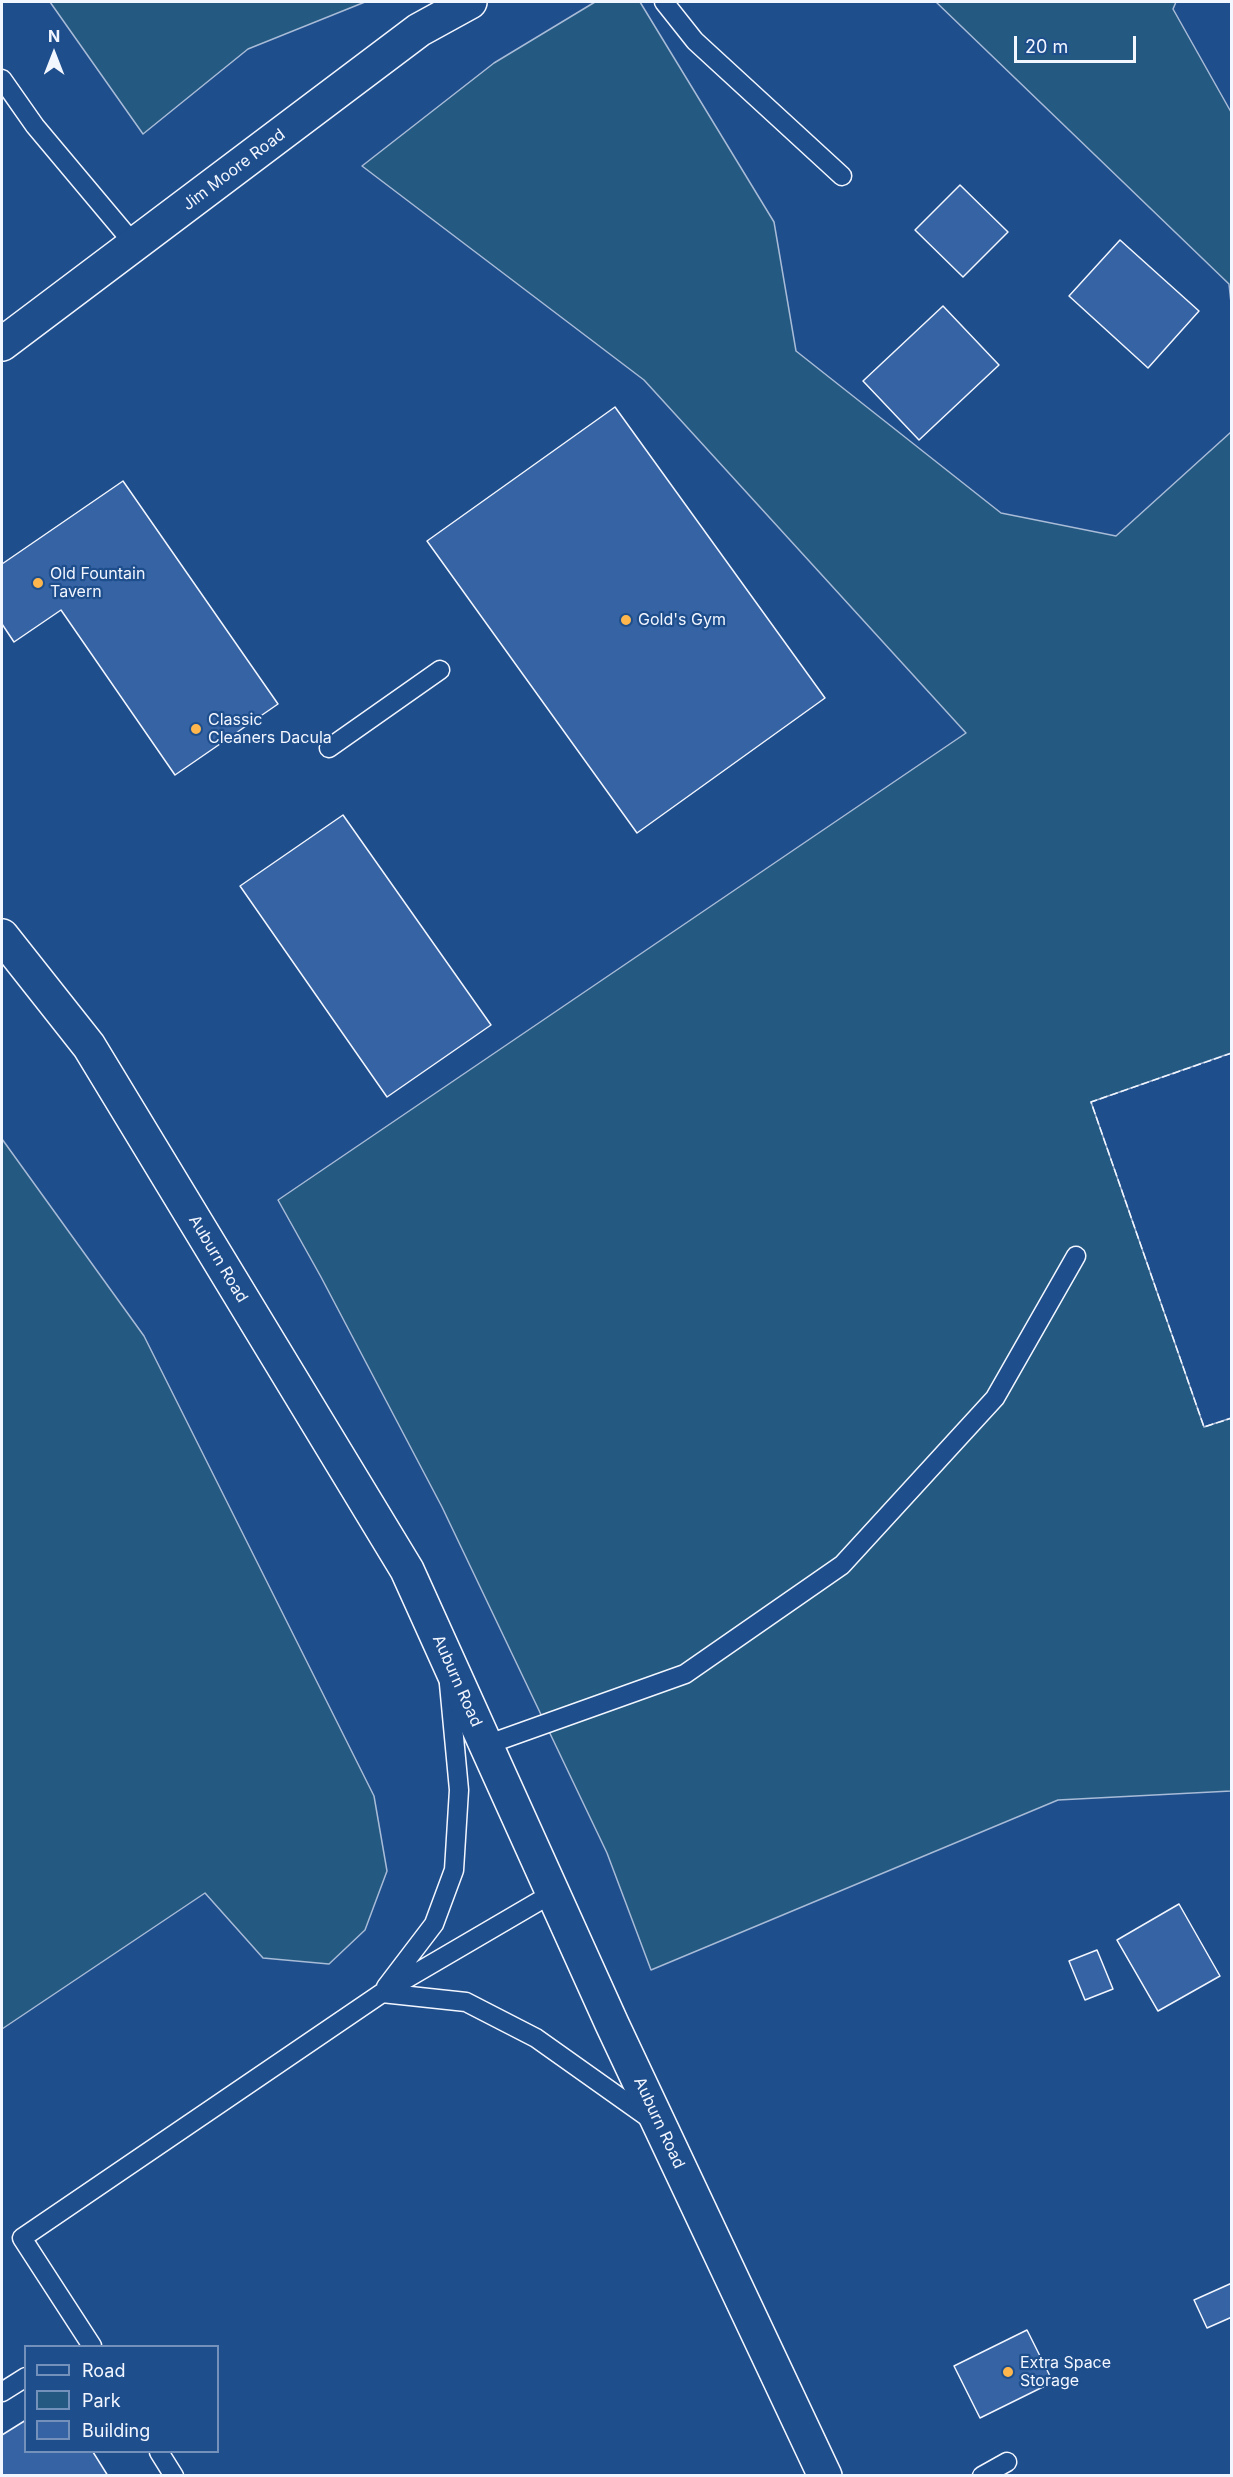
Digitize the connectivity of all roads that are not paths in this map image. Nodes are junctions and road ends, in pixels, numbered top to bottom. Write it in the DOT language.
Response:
graph roads {
  1 [pos="470,2"];
  2 [pos="664,2"];
  3 [pos="2,80"];
  4 [pos="842,176"];
  5 [pos="134,244"];
  6 [pos="2,344"];
  7 [pos="440,670"];
  8 [pos="329,748"];
  9 [pos="2,936"];
  10 [pos="1076,1256"];
  11 [pos="447,1658"];
  12 [pos="486,1745"];
  13 [pos="553,1893"];
  14 [pos="382,1994"];
  15 [pos="660,2125"];
  16 [pos="85,2344"];
  17 [pos="24,2378"];
  18 [pos="2,2392"];
  19 [pos="160,2453"];
  20 [pos="1007,2462"];
  21 [pos="174,2475"];
  22 [pos="825,2475"];
  23 [pos="982,2475"];
  1 -- 5 [label="main road, Jim Moore Road"];
  2 -- 4 [label="lane"];
  3 -- 5 [label="lane"];
  5 -- 6 [label="main road, Jim Moore Road"];
  7 -- 8 [label="lane"];
  9 -- 11 [label="main road, Auburn Road"];
  10 -- 12 [label="lane"];
  11 -- 12 [label="main road, Auburn Road"];
  11 -- 14 [label="lane"];
  12 -- 13 [label="main road, Auburn Road"];
  13 -- 14 [label="lane"];
  13 -- 15 [label="main road, Auburn Road"];
  14 -- 15 [label="lane"];
  14 -- 16 [label="lane"];
  15 -- 22 [label="main road, Auburn Road"];
  17 -- 18 [label="lane"];
  19 -- 21 [label="lane"];
  20 -- 23 [label="lane"];
}
